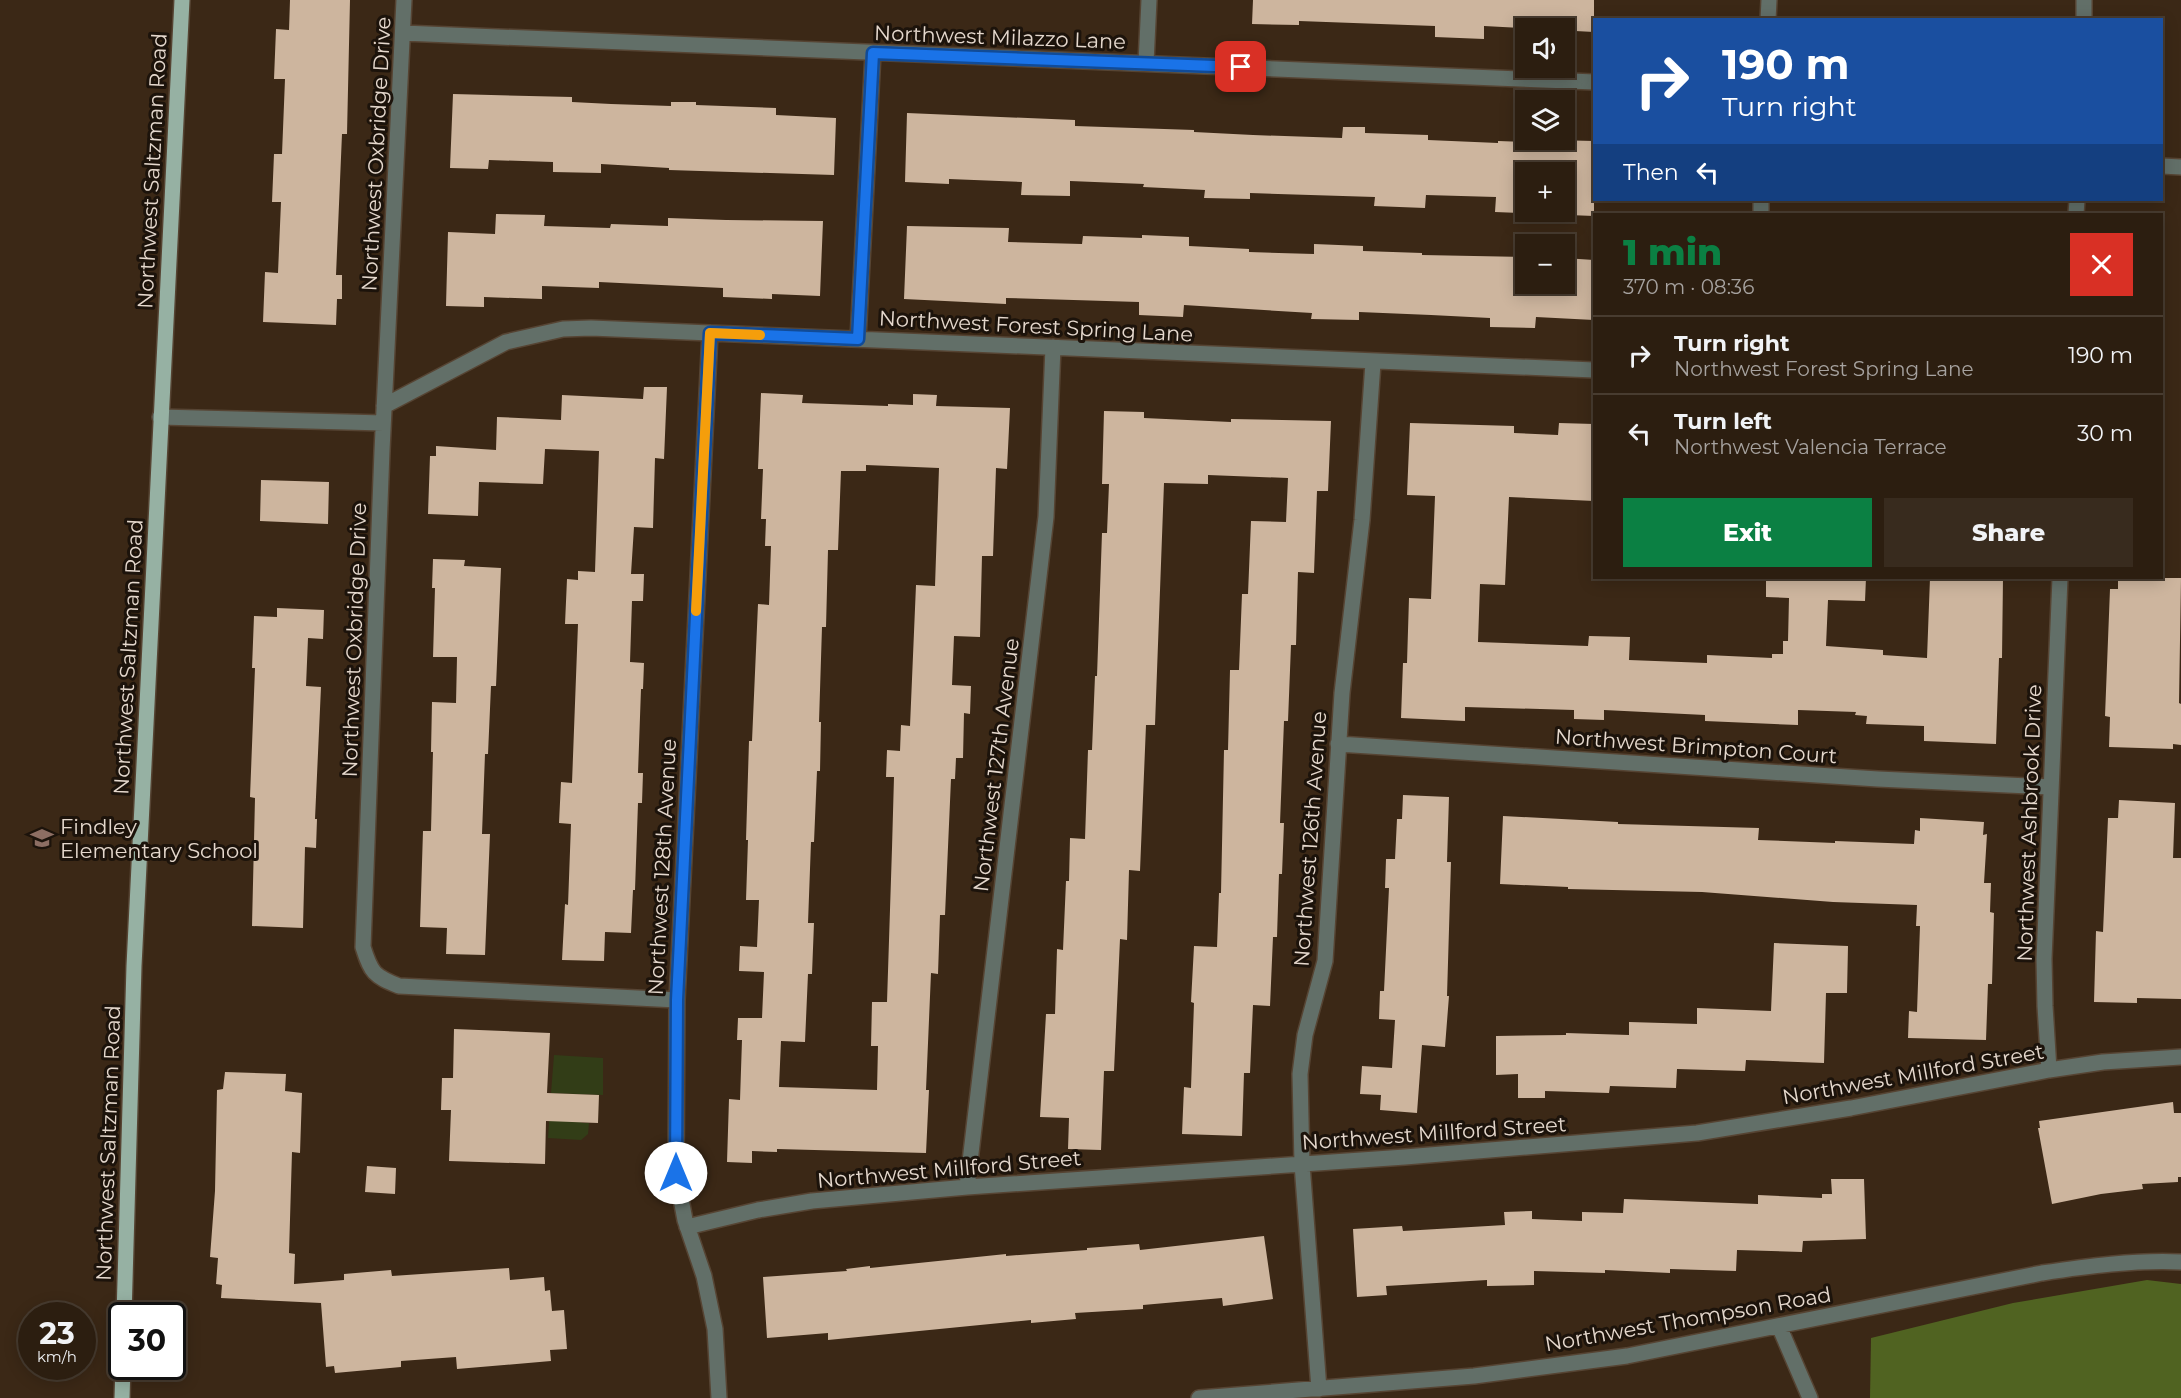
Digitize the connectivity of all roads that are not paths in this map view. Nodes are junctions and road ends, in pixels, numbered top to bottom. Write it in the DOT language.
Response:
graph roads {
  1 [pos="182,0"];
  2 [pos="404,0"];
  3 [pos="1149,0"];
  4 [pos="1769,0"];
  5 [pos="2084,0"];
  6 [pos="1768,18"];
  7 [pos="2084,18"];
  8 [pos="403,33"];
  9 [pos="873,53"];
  10 [pos="1146,63"];
  11 [pos="1593,82"];
  12 [pos="2163,166"];
  13 [pos="2181,167"];
  14 [pos="710,333"];
  15 [pos="858,339"];
  16 [pos="1053,347"];
  17 [pos="1373,363"];
  18 [pos="1593,370"];
  19 [pos="384,406"];
  20 [pos="160,417"];
  21 [pos="383,423"];
  22 [pos="2060,579"];
  23 [pos="1338,744"];
  24 [pos="2051,787"];
  25 [pos="677,1000"];
  26 [pos="2181,1057"];
  27 [pos="2049,1070"];
  28 [pos="1302,1164"];
  29 [pos="967,1187"];
  30 [pos="687,1227"];
  31 [pos="2181,1262"];
  32 [pos="124,1302"];
  33 [pos="1779,1326"];
  34 [pos="123,1380"];
  35 [pos="1319,1389"];
  36 [pos="122,1398"];
  37 [pos="719,1398"];
  38 [pos="1199,1398"];
  39 [pos="1810,1398"];
  1 -- 20 [label="main road, Northwest Saltzman Road"];
  2 -- 8 [label="street, Northwest Oxbridge Drive"];
  3 -- 10 [label="street"];
  4 -- 6 [label="street"];
  5 -- 7 [label="street"];
  8 -- 9 [label="street, Northwest Milazzo Lane"];
  8 -- 19 [label="street, Northwest Oxbridge Drive"];
  9 -- 10 [label="street, Northwest Milazzo Lane"];
  9 -- 15 [label="street"];
  10 -- 11 [label="street, Northwest Milazzo Lane"];
  12 -- 13 [label="street"];
  14 -- 15 [label="street, Northwest Forest Spring Lane"];
  14 -- 19 [label="street, Northwest Forest Spring Lane"];
  14 -- 25 [label="street, Northwest 128th Avenue"];
  15 -- 16 [label="street, Northwest Forest Spring Lane"];
  16 -- 17 [label="street, Northwest Forest Spring Lane"];
  16 -- 29 [label="street, Northwest 127th Avenue"];
  17 -- 18 [label="street, Northwest Forest Spring Lane"];
  17 -- 23 [label="street, Northwest 126th Avenue"];
  19 -- 21 [label="street, Northwest Oxbridge Drive"];
  20 -- 21 [label="street"];
  20 -- 32 [label="main road, Northwest Saltzman Road"];
  21 -- 25 [label="street, Northwest Oxbridge Drive"];
  22 -- 24 [label="street, Northwest Ashbrook Drive"];
  23 -- 24 [label="street, Northwest Brimpton Court"];
  23 -- 28 [label="street, Northwest 126th Avenue"];
  24 -- 27 [label="street, Northwest Ashbrook Drive"];
  25 -- 30 [label="street, Northwest 128th Avenue"];
  26 -- 27 [label="street, Northwest Millford Street"];
  27 -- 28 [label="street, Northwest Millford Street"];
  28 -- 29 [label="street, Northwest Millford Street"];
  28 -- 35 [label="street, Northwest 126th Avenue"];
  29 -- 30 [label="street, Northwest Millford Street"];
  30 -- 37 [label="street, Northwest 128th Avenue"];
  31 -- 33 [label="street, Northwest Thompson Road"];
  33 -- 35 [label="street, Northwest Thompson Road"];
  33 -- 39 [label="street"];
  34 -- 36 [label="main road"];
  35 -- 38 [label="street, Northwest Thompson Road"];
}
